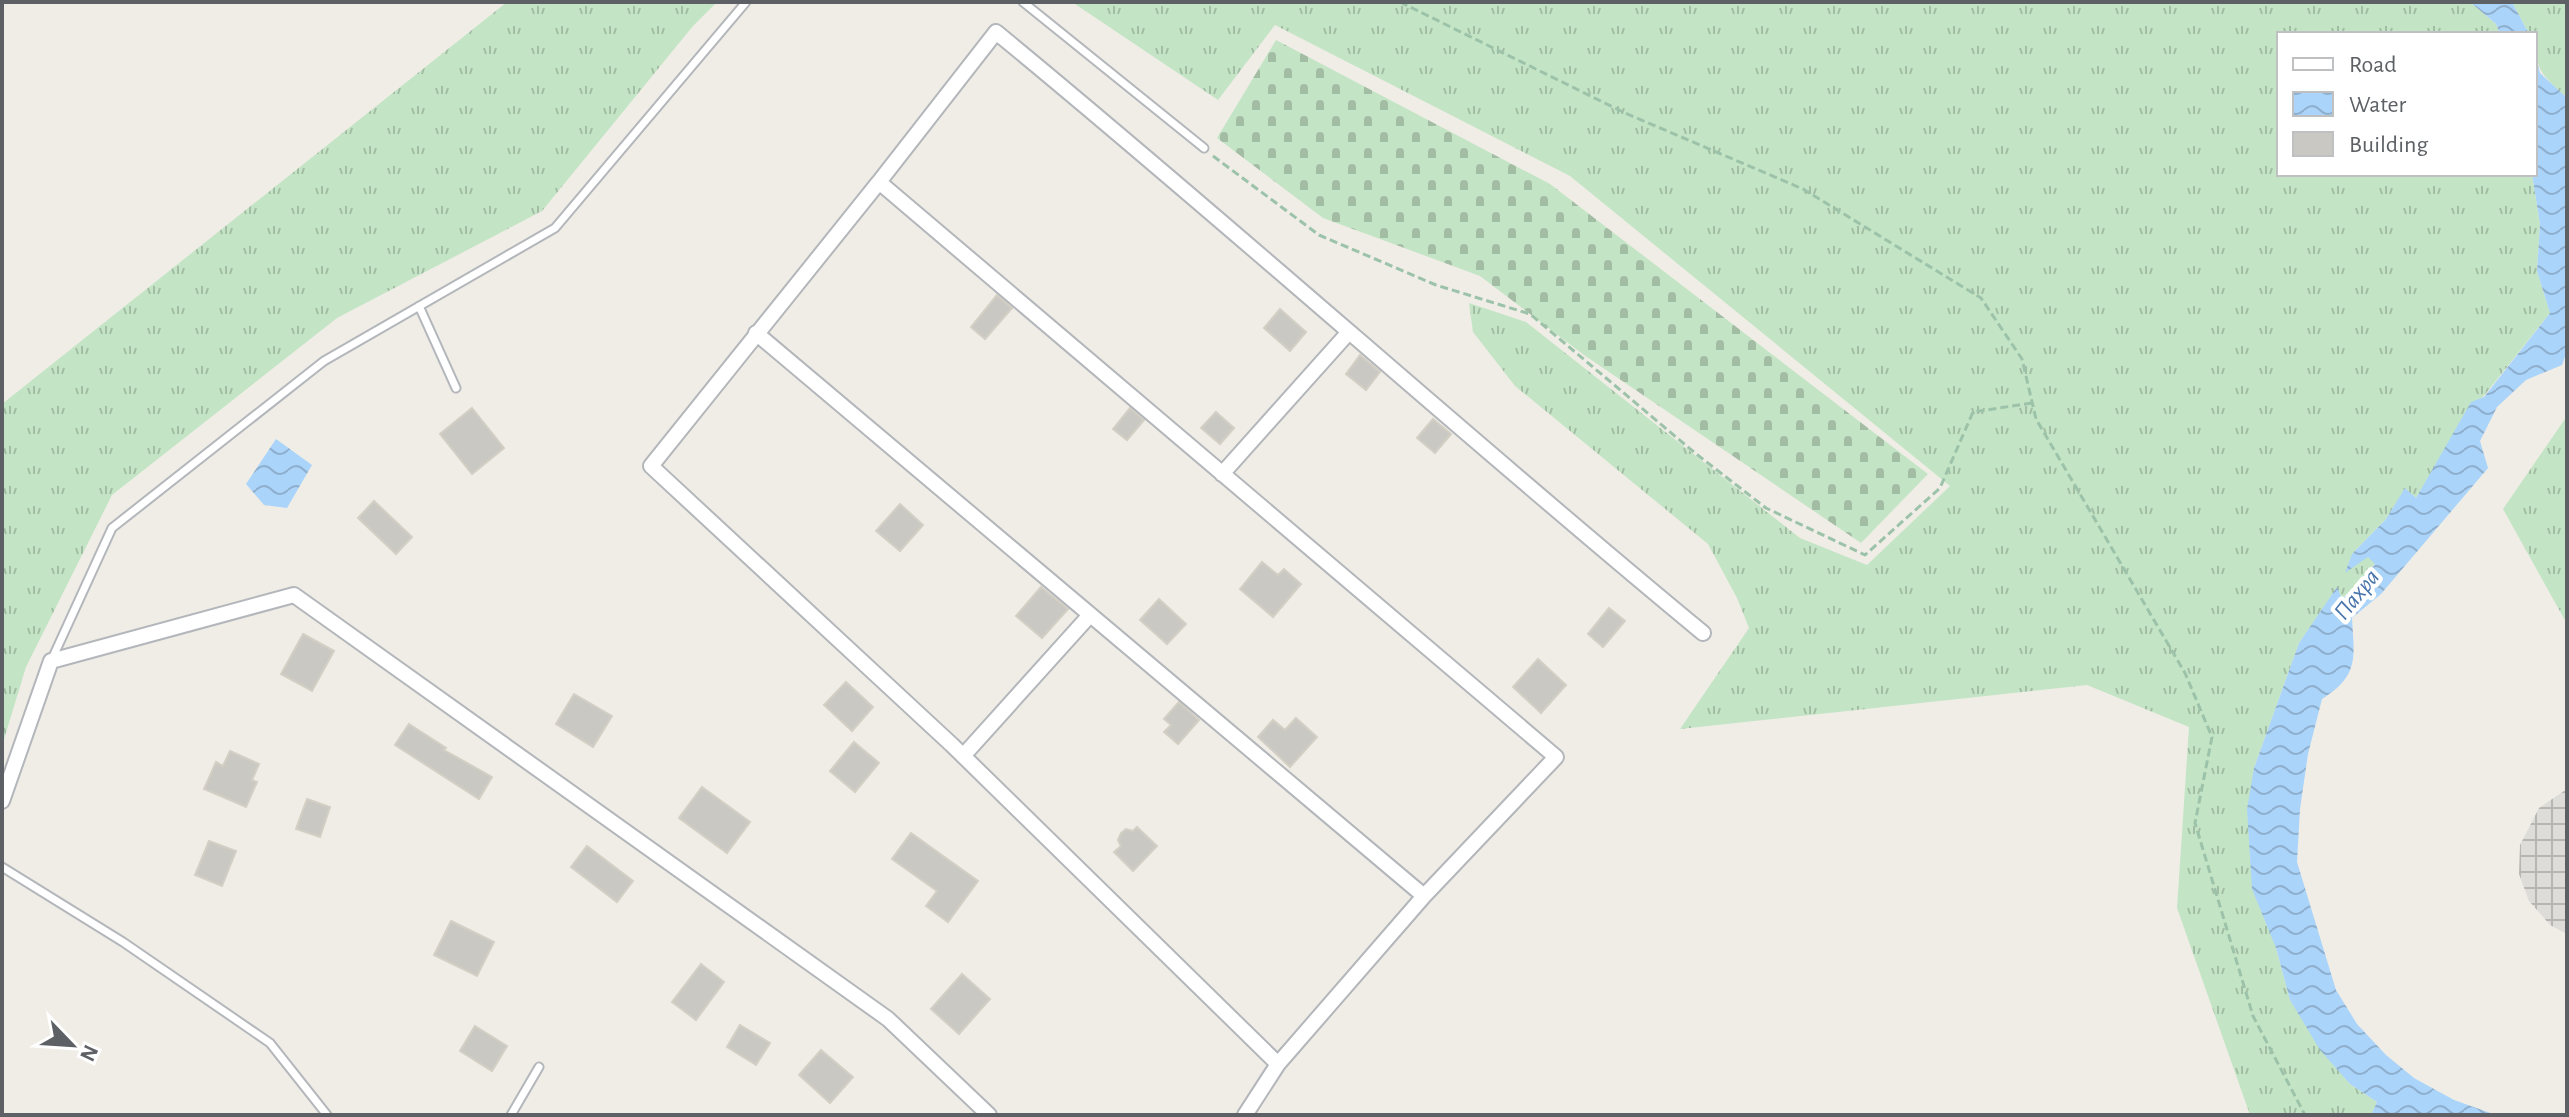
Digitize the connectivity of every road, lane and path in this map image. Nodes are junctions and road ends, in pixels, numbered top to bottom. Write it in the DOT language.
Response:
graph roads {
  1 [pos="746,2"];
  2 [pos="1023,2"];
  3 [pos="1400,2"];
  4 [pos="1204,148"];
  5 [pos="879,182"];
  6 [pos="419,306"];
  7 [pos="1349,332"];
  8 [pos="756,333"];
  9 [pos="456,388"];
  10 [pos="2033,403"];
  11 [pos="1222,474"];
  12 [pos="1090,615"];
  13 [pos="1703,633"];
  14 [pos="51,661"];
  15 [pos="963,756"];
  16 [pos="2,801"];
  17 [pos="2,867"];
  18 [pos="1424,896"];
  19 [pos="1278,1064"];
  20 [pos="539,1067"];
  21 [pos="327,1115"];
  22 [pos="511,1115"];
  23 [pos="989,1115"];
  24 [pos="1245,1115"];
  25 [pos="2305,1115"];
  1 -- 6 [label="lane"];
  2 -- 4 [label="lane"];
  3 -- 10 [label="path"];
  4 -- 10 [label="path"];
  5 -- 7 [label="street"];
  5 -- 8 [label="street"];
  5 -- 11 [label="street"];
  6 -- 9 [label="lane"];
  6 -- 14 [label="lane"];
  7 -- 11 [label="street"];
  7 -- 13 [label="street"];
  8 -- 12 [label="street"];
  8 -- 15 [label="street"];
  10 -- 25 [label="path"];
  11 -- 18 [label="street"];
  12 -- 15 [label="street"];
  12 -- 18 [label="street"];
  14 -- 16 [label="street"];
  14 -- 23 [label="street"];
  15 -- 19 [label="street"];
  17 -- 21 [label="lane"];
  18 -- 19 [label="street"];
  19 -- 24 [label="street"];
  20 -- 22 [label="lane"];
}
